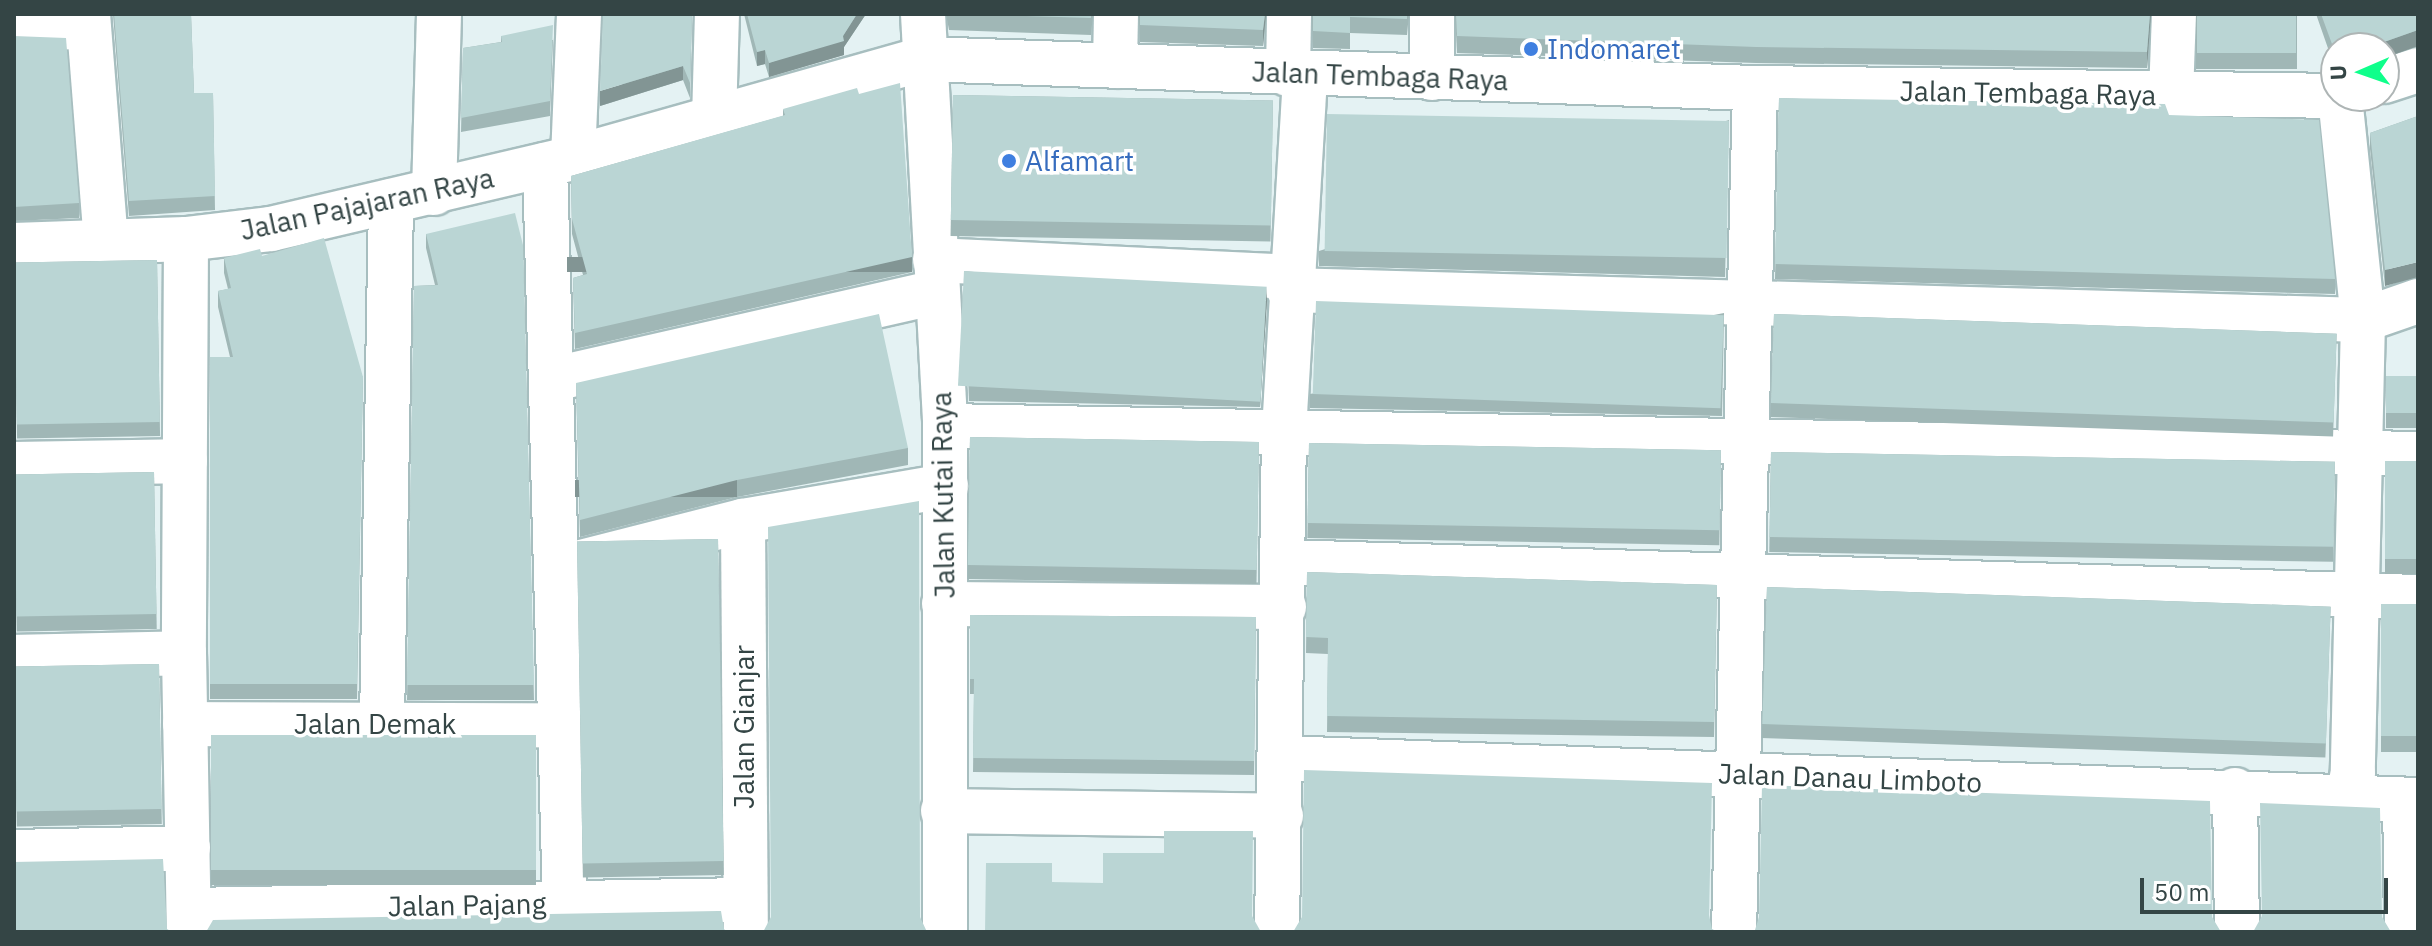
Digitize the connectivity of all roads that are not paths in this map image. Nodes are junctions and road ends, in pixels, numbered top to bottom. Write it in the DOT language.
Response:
graph roads {
  1 [pos="439,14"];
  2 [pos="579,14"];
  3 [pos="717,14"];
  4 [pos="923,14"];
  5 [pos="1116,14"];
  6 [pos="1289,14"];
  7 [pos="1432,14"];
  8 [pos="2174,14"];
  9 [pos="88,21"];
  10 [pos="14,28"];
  11 [pos="923,59"];
  12 [pos="1115,66"];
  13 [pos="1297,75"];
  14 [pos="1432,78"];
  15 [pos="1755,88"];
  16 [pos="2171,95"];
  17 [pos="2320,97"];
  18 [pos="2342,112"];
  19 [pos="714,120"];
  20 [pos="559,162"];
  21 [pos="434,193"];
  22 [pos="391,201"];
  23 [pos="186,239"];
  24 [pos="106,243"];
  25 [pos="14,245"];
  26 [pos="935,276"];
  27 [pos="1289,284"];
  28 [pos="1749,301"];
  29 [pos="2418,301"];
  30 [pos="2363,320"];
  31 [pos="554,379"];
  32 [pos="945,426"];
  33 [pos="1284,431"];
  34 [pos="1746,441"];
  35 [pos="2360,453"];
  36 [pos="2418,454"];
  37 [pos="185,461"];
  38 [pos="14,464"];
  39 [pos="946,486"];
  40 [pos="743,521"];
  41 [pos="1285,562"];
  42 [pos="558,568"];
  43 [pos="1743,578"];
  44 [pos="2357,596"];
  45 [pos="2418,597"];
  46 [pos="944,604"];
  47 [pos="1284,607"];
  48 [pos="184,653"];
  49 [pos="14,657"];
  50 [pos="382,723"];
  51 [pos="185,724"];
  52 [pos="564,725"];
  53 [pos="1282,758"];
  54 [pos="1738,774"];
  55 [pos="2235,790"];
  56 [pos="2347,797"];
  57 [pos="2412,800"];
  58 [pos="943,811"];
  59 [pos="1281,816"];
  60 [pos="188,848"];
  61 [pos="14,852"];
  62 [pos="565,903"];
  63 [pos="746,916"];
  64 [pos="189,921"];
  65 [pos="945,932"];
  66 [pos="1277,932"];
  67 [pos="1734,932"];
  68 [pos="2237,932"];
  69 [pos="2407,932"];
  1 -- 21 [label="street"];
  2 -- 20 [label="street"];
  3 -- 19 [label="street"];
  4 -- 11 [label="street, Jalan Kutai Raya"];
  5 -- 12 [label="street"];
  6 -- 13 [label="street"];
  7 -- 14 [label="street"];
  8 -- 16 [label="street"];
  9 -- 10 [label="street"];
  9 -- 24 [label="street"];
  11 -- 12 [label="street, Jalan Tembaga Raya"];
  11 -- 19 [label="street, Jalan Tembaga Raya"];
  11 -- 26 [label="street, Jalan Kutai Raya"];
  12 -- 13 [label="street, Jalan Tembaga Raya"];
  13 -- 14 [label="street, Jalan Tembaga Raya"];
  13 -- 27 [label="street"];
  14 -- 15 [label="street, Jalan Tembaga Raya"];
  15 -- 16 [label="street, Jalan Tembaga Raya"];
  15 -- 28 [label="street"];
  16 -- 17 [label="street, Jalan Tembaga Raya"];
  18 -- 30 [label="street"];
  19 -- 20 [label="street, Jalan Pajajaran Raya"];
  20 -- 21 [label="street, Jalan Pajajaran Raya"];
  20 -- 31 [label="street"];
  21 -- 22 [label="street, Jalan Pajajaran Raya"];
  22 -- 23 [label="street, Jalan Pajajaran Raya"];
  22 -- 50 [label="street"];
  23 -- 24 [label="street, Jalan Pajajaran Raya"];
  23 -- 37 [label="street"];
  24 -- 25 [label="street, Jalan Pajajaran Raya"];
  26 -- 27 [label="street"];
  26 -- 31 [label="street"];
  26 -- 32 [label="street, Jalan Kutai Raya"];
  27 -- 28 [label="street"];
  27 -- 33 [label="street"];
  28 -- 30 [label="street"];
  28 -- 34 [label="street"];
  29 -- 30 [label="street"];
  30 -- 35 [label="street"];
  31 -- 42 [label="street"];
  32 -- 33 [label="street"];
  32 -- 39 [label="street, Jalan Kutai Raya"];
  33 -- 34 [label="street"];
  33 -- 41 [label="street"];
  34 -- 35 [label="street"];
  34 -- 43 [label="street"];
  35 -- 36 [label="street"];
  35 -- 44 [label="street"];
  37 -- 38 [label="street"];
  37 -- 48 [label="street"];
  39 -- 40 [label="street"];
  39 -- 46 [label="street, Jalan Kutai Raya"];
  40 -- 42 [label="street"];
  40 -- 63 [label="street, Jalan Gianjar"];
  41 -- 43 [label="street"];
  41 -- 47 [label="street"];
  42 -- 52 [label="street"];
  43 -- 44 [label="street"];
  43 -- 54 [label="street"];
  44 -- 45 [label="street"];
  44 -- 56 [label="street"];
  46 -- 47 [label="street"];
  46 -- 58 [label="street, Jalan Kutai Raya"];
  47 -- 53 [label="street"];
  48 -- 49 [label="street"];
  48 -- 51 [label="street"];
  50 -- 51 [label="street, Jalan Demak"];
  50 -- 52 [label="street, Jalan Demak"];
  51 -- 60 [label="street"];
  52 -- 62 [label="street"];
  53 -- 54 [label="street, Jalan Danau Limboto"];
  53 -- 59 [label="street"];
  54 -- 55 [label="street, Jalan Danau Limboto"];
  54 -- 67 [label="street"];
  55 -- 56 [label="street, Jalan Danau Limboto"];
  55 -- 68 [label="street"];
  56 -- 57 [label="street, Jalan Danau Limboto"];
  57 -- 69 [label="street"];
  58 -- 59 [label="street"];
  58 -- 65 [label="street, Jalan Kutai Raya"];
  59 -- 66 [label="street"];
  60 -- 61 [label="street"];
  60 -- 64 [label="street"];
  62 -- 63 [label="street, Jalan Pajang"];
  62 -- 64 [label="street, Jalan Pajang"];
}
